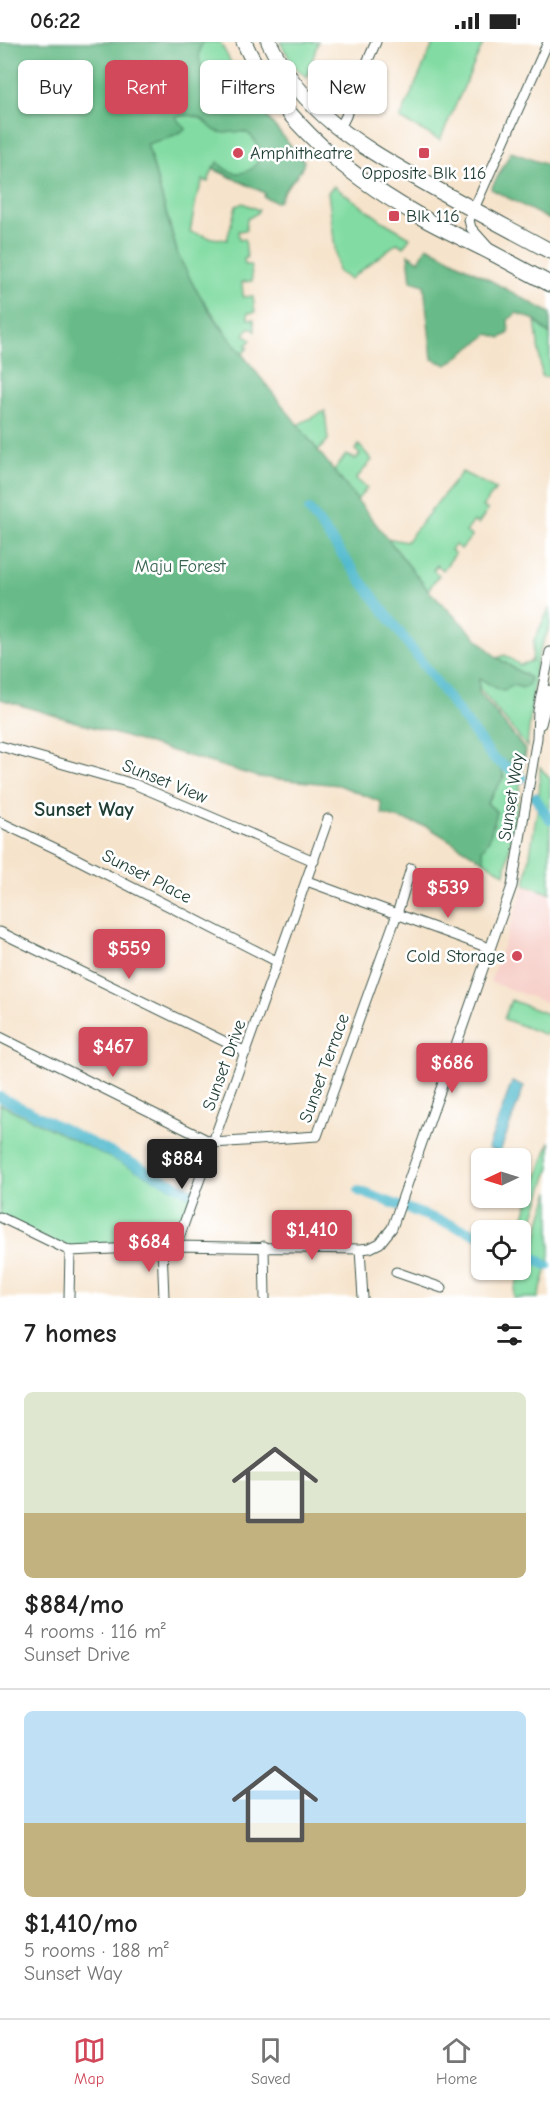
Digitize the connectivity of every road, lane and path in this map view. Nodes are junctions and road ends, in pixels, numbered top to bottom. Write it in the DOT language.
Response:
graph roads {
  1 [pos="244,42"];
  2 [pos="269,42"];
  3 [pos="376,42"];
  4 [pos="548,42"];
  5 [pos="368,60"];
  6 [pos="302,93"];
  7 [pos="308,95"];
  8 [pos="347,114"];
  9 [pos="339,130"];
  10 [pos="472,210"];
  11 [pos="550,251"];
  12 [pos="494,254"];
  13 [pos="550,284"];
  14 [pos="550,652"];
  15 [pos="550,690"];
  16 [pos="537,738"];
  17 [pos="0,746"];
  18 [pos="328,819"];
  19 [pos="0,822"];
  20 [pos="314,861"];
  21 [pos="411,868"];
  22 [pos="307,881"];
  23 [pos="397,914"];
  24 [pos="0,932"];
  25 [pos="489,948"];
  26 [pos="278,962"];
  27 [pos="0,1037"];
  28 [pos="246,1052"];
  29 [pos="213,1143"];
  30 [pos="0,1217"];
  31 [pos="176,1246"];
  32 [pos="264,1246"];
  33 [pos="162,1247"];
  34 [pos="360,1248"];
  35 [pos="70,1251"];
  36 [pos="396,1272"];
  37 [pos="69,1298"];
  38 [pos="164,1298"];
  39 [pos="265,1298"];
  40 [pos="363,1298"];
  41 [pos="438,1298"];
  1 -- 12 [label="main road"];
  2 -- 6 [label="main road"];
  3 -- 5 [label="street"];
  4 -- 10 [label="street"];
  6 -- 7 [label="street"];
  6 -- 9 [label="main road"];
  8 -- 9 [label="street"];
  9 -- 10 [label="main road"];
  10 -- 11 [label="main road"];
  10 -- 12 [label="street"];
  12 -- 13 [label="main road"];
  14 -- 16 [label="street, Sunset Way"];
  15 -- 16 [label="street, Sunset Way"];
  16 -- 25 [label="street, Sunset Way"];
  17 -- 20 [label="street, Sunset View"];
  18 -- 20 [label="street, Sunset Drive"];
  19 -- 26 [label="street, Sunset Place"];
  20 -- 22 [label="street, Sunset Drive"];
  21 -- 23 [label="street"];
  22 -- 23 [label="street"];
  22 -- 26 [label="street, Sunset Drive"];
  23 -- 25 [label="street"];
  23 -- 29 [label="street, Sunset Terrace"];
  24 -- 28 [label="street"];
  25 -- 34 [label="street, Sunset Way"];
  26 -- 28 [label="street, Sunset Drive"];
  27 -- 29 [label="street"];
  28 -- 29 [label="street, Sunset Drive"];
  29 -- 31 [label="street, Sunset Drive"];
  30 -- 35 [label="street"];
  31 -- 32 [label="street, Sunset Way"];
  31 -- 33 [label="street"];
  32 -- 34 [label="street, Sunset Way"];
  32 -- 39 [label="street"];
  33 -- 35 [label="street"];
  33 -- 38 [label="street"];
  34 -- 40 [label="street"];
  35 -- 37 [label="street"];
  36 -- 41 [label="street"];
}
